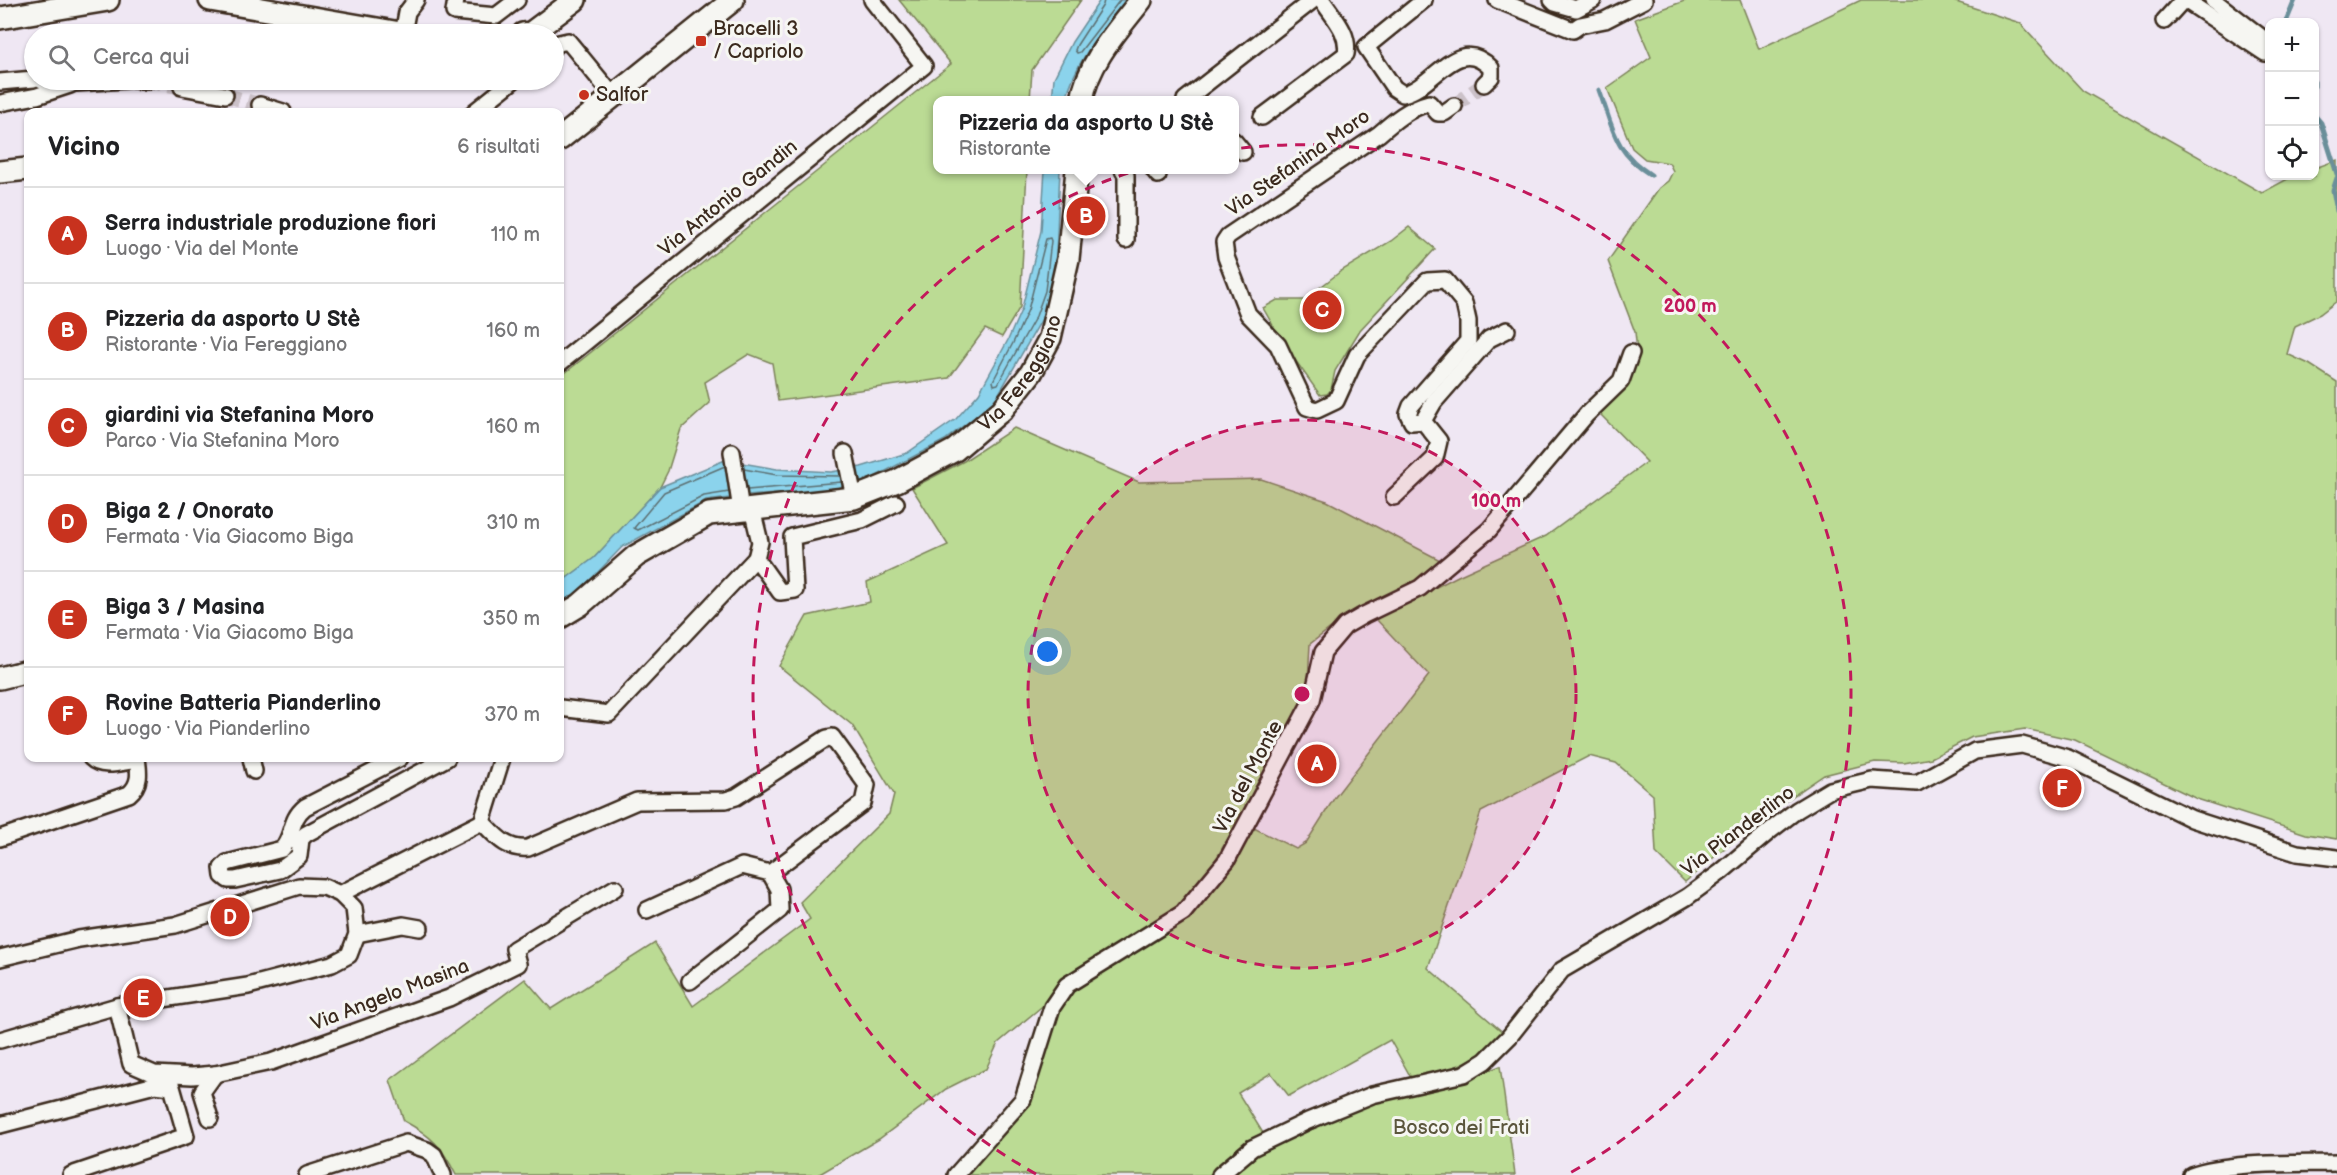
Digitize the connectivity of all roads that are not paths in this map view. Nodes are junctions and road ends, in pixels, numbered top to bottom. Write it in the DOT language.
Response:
graph roads {
  1 [pos="108,0"];
  2 [pos="210,0"];
  3 [pos="416,0"];
  4 [pos="456,0"];
  5 [pos="517,0"];
  6 [pos="575,0"];
  7 [pos="733,0"];
  8 [pos="872,0"];
  9 [pos="1141,0"];
  10 [pos="1312,0"];
  11 [pos="1322,0"];
  12 [pos="1424,0"];
  13 [pos="1497,0"];
  14 [pos="1552,0"];
  15 [pos="1593,0"];
  16 [pos="1644,0"];
  17 [pos="2184,0"];
  18 [pos="2213,0"];
  19 [pos="0,18"];
  20 [pos="2164,21"];
  21 [pos="348,24"];
  22 [pos="406,24"];
  23 [pos="543,24"];
  24 [pos="2265,40"];
  25 [pos="564,42"];
  26 [pos="2265,53"];
  27 [pos="24,80"];
  28 [pos="0,82"];
  29 [pos="1484,84"];
  30 [pos="55,90"];
  31 [pos="198,90"];
  32 [pos="502,90"];
  33 [pos="225,95"];
  34 [pos="1083,96"];
  35 [pos="1190,96"];
  36 [pos="614,97"];
  37 [pos="0,103"];
  38 [pos="260,105"];
  39 [pos="1454,106"];
  40 [pos="270,108"];
  41 [pos="479,108"];
  42 [pos="1263,117"];
  43 [pos="564,136"];
  44 [pos="24,169"];
  45 [pos="0,172"];
  46 [pos="1078,174"];
  47 [pos="1125,174"];
  48 [pos="1126,240"];
  49 [pos="1507,330"];
  50 [pos="1631,353"];
  51 [pos="564,360"];
  52 [pos="1423,422"];
  53 [pos="732,455"];
  54 [pos="846,459"];
  55 [pos="853,494"];
  56 [pos="1394,497"];
  57 [pos="896,503"];
  58 [pos="744,506"];
  59 [pos="756,558"];
  60 [pos="564,615"];
  61 [pos="24,672"];
  62 [pos="0,678"];
  63 [pos="564,708"];
  64 [pos="98,762"];
  65 [pos="118,762"];
  66 [pos="137,762"];
  67 [pos="392,762"];
  68 [pos="440,762"];
  69 [pos="501,762"];
  70 [pos="482,822"];
  71 [pos="0,838"];
  72 [pos="2337,858"];
  73 [pos="770,873"];
  74 [pos="615,888"];
  75 [pos="340,894"];
  76 [pos="647,910"];
  77 [pos="420,928"];
  78 [pos="357,934"];
  79 [pos="0,958"];
  80 [pos="690,981"];
  81 [pos="117,1006"];
  82 [pos="0,1040"];
  83 [pos="215,1074"];
  84 [pos="210,1118"];
  85 [pos="0,1125"];
  86 [pos="2337,1163"];
  87 [pos="2202,1174"];
  88 [pos="71,1175"];
  89 [pos="307,1175"];
  90 [pos="443,1175"];
  91 [pos="956,1175"];
  92 [pos="1220,1175"];
  1 -- 19 [label="street"];
  2 -- 21 [label="street"];
  3 -- 22 [label="street"];
  4 -- 5 [label="street"];
  6 -- 23 [label="street"];
  7 -- 36 [label="street"];
  8 -- 51 [label="street, Via Antonio Gandin"];
  9 -- 34 [label="street"];
  10 -- 35 [label="street"];
  11 -- 42 [label="street"];
  12 -- 29 [label="street"];
  13 -- 16 [label="street"];
  14 -- 15 [label="street"];
  17 -- 20 [label="street"];
  17 -- 26 [label="street"];
  18 -- 24 [label="street"];
  25 -- 36 [label="street"];
  27 -- 28 [label="street"];
  30 -- 37 [label="street"];
  31 -- 33 [label="street"];
  32 -- 41 [label="street"];
  36 -- 43 [label="street"];
  38 -- 40 [label="street"];
  39 -- 52 [label="street, Via Stefanina Moro"];
  44 -- 45 [label="street"];
  46 -- 55 [label="street, Via Fereggiano"];
  47 -- 48 [label="street"];
  49 -- 52 [label="street"];
  50 -- 91 [label="street, Via del Monte"];
  52 -- 56 [label="street, Via Stefanina Moro"];
  53 -- 58 [label="street"];
  54 -- 55 [label="street"];
  55 -- 58 [label="street, Via Fereggiano"];
  57 -- 59 [label="street"];
  58 -- 59 [label="street"];
  58 -- 60 [label="street, Via Fereggiano"];
  59 -- 63 [label="street"];
  61 -- 62 [label="street"];
  64 -- 65 [label="street"];
  66 -- 71 [label="street"];
  67 -- 68 [label="street"];
  69 -- 70 [label="street"];
  70 -- 73 [label="street"];
  70 -- 75 [label="street"];
  72 -- 92 [label="street, Via Pianderlino"];
  73 -- 76 [label="street"];
  73 -- 80 [label="street"];
  74 -- 83 [label="street, Via Angelo Masina"];
  75 -- 78 [label="street"];
  75 -- 79 [label="street"];
  77 -- 78 [label="street"];
  78 -- 81 [label="street"];
  81 -- 82 [label="street"];
  81 -- 83 [label="street, Via Angelo Masina"];
  83 -- 84 [label="street"];
  85 -- 88 [label="street"];
  86 -- 87 [label="street"];
  89 -- 90 [label="street"];
}
